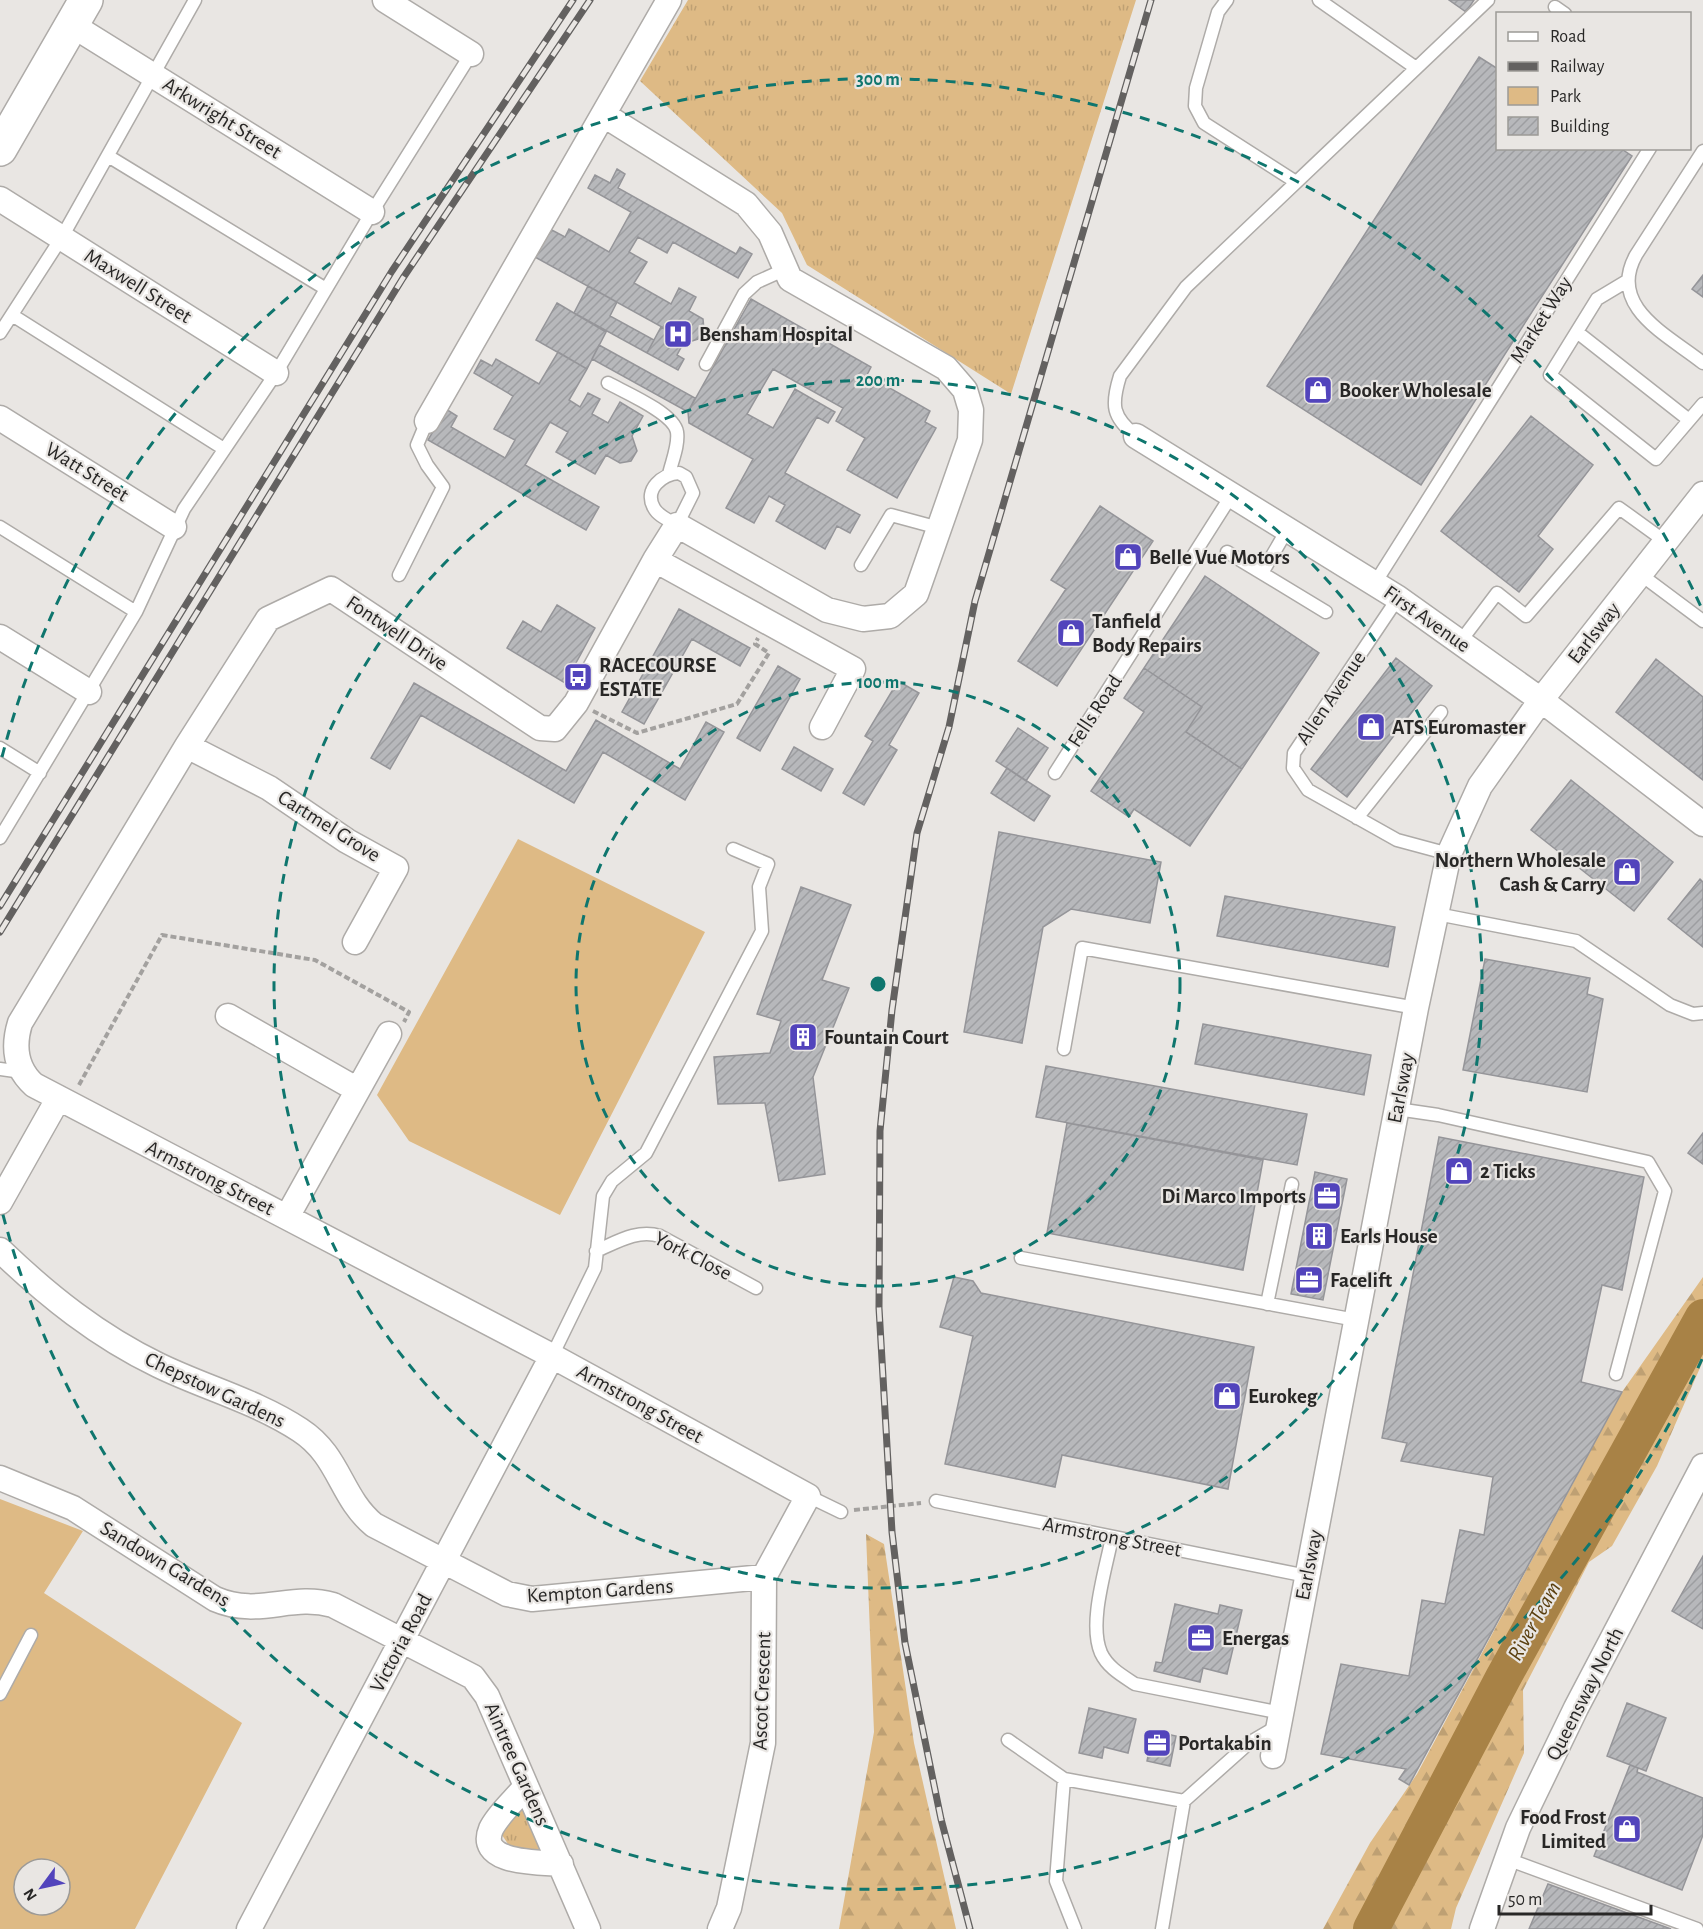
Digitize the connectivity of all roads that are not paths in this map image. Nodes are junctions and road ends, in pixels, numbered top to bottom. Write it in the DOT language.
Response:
graph roads {
  1 [pos="195,0"];
  2 [pos="385,0"];
  3 [pos="669,0"];
  4 [pos="1227,0"];
  5 [pos="1319,0"];
  6 [pos="1488,0"];
  7 [pos="79,12"];
  8 [pos="471,54"];
  9 [pos="1416,68"];
  10 [pos="153,75"];
  11 [pos="603,115"];
  12 [pos="0,149"];
  13 [pos="1649,150"];
  14 [pos="1703,151"];
  15 [pos="108,156"];
  16 [pos="1296,182"];
  17 [pos="0,199"];
  18 [pos="372,212"];
  19 [pos="62,237"];
  20 [pos="786,269"];
  21 [pos="1627,280"];
  22 [pos="326,289"];
  23 [pos="12,315"];
  24 [pos="1577,332"];
  25 [pos="0,333"];
  26 [pos="1703,363"];
  27 [pos="706,364"];
  28 [pos="276,373"];
  29 [pos="608,383"];
  30 [pos="1703,404"];
  31 [pos="0,418"];
  32 [pos="1689,420"];
  33 [pos="427,421"];
  34 [pos="1136,436"];
  35 [pos="224,449"];
  36 [pos="669,474"];
  37 [pos="1703,494"];
  38 [pos="1231,496"];
  39 [pos="677,525"];
  40 [pos="0,527"];
  41 [pos="174,527"];
  42 [pos="939,528"];
  43 [pos="1287,530"];
  44 [pos="1666,542"];
  45 [pos="1227,552"];
  46 [pos="655,560"];
  47 [pos="861,565"];
  48 [pos="1262,573"];
  49 [pos="1641,574"];
  50 [pos="399,575"];
  51 [pos="1375,583"];
  52 [pos="1398,598"];
  53 [pos="136,612"];
  54 [pos="1326,612"];
  55 [pos="1703,621"];
  56 [pos="0,637"];
  57 [pos="1460,642"];
  58 [pos="89,692"];
  59 [pos="1541,700"];
  60 [pos="1441,712"];
  61 [pos="822,727"];
  62 [pos="187,746"];
  63 [pos="0,748"];
  64 [pos="40,773"];
  65 [pos="1055,773"];
  66 [pos="1357,818"];
  67 [pos="1703,824"];
  68 [pos="0,838"];
  69 [pos="733,849"];
  70 [pos="1449,854"];
  71 [pos="1437,914"];
  72 [pos="355,942"];
  73 [pos="1416,1008"];
  74 [pos="1703,1013"];
  75 [pos="228,1016"];
  76 [pos="389,1034"];
  77 [pos="1064,1048"];
  78 [pos="11,1070"];
  79 [pos="356,1089"];
  80 [pos="63,1101"];
  81 [pos="1397,1109"];
  82 [pos="1292,1184"];
  83 [pos="0,1202"];
  84 [pos="287,1218"];
  85 [pos="0,1250"];
  86 [pos="596,1251"];
  87 [pos="1021,1258"];
  88 [pos="756,1288"];
  89 [pos="1267,1304"];
  90 [pos="1356,1320"];
  91 [pos="552,1356"];
  92 [pos="1616,1374"];
  93 [pos="1703,1466"];
  94 [pos="0,1478"];
  95 [pos="808,1496"];
  96 [pos="936,1501"];
  97 [pos="841,1512"];
  98 [pos="1112,1537"];
  99 [pos="444,1563"];
  100 [pos="1307,1576"];
  101 [pos="764,1577"];
  102 [pos="31,1635"];
  103 [pos="402,1638"];
  104 [pos="0,1694"];
  105 [pos="1280,1719"];
  106 [pos="1008,1740"];
  107 [pos="1273,1756"];
  108 [pos="1064,1779"];
  109 [pos="526,1786"];
  110 [pos="1184,1801"];
  111 [pos="1507,1859"];
  112 [pos="561,1864"];
  113 [pos="249,1929"];
  114 [pos="588,1929"];
  115 [pos="720,1929"];
  116 [pos="1075,1929"];
  117 [pos="1162,1929"];
  118 [pos="1482,1929"];
  119 [pos="1697,1929"];
  1 -- 10 [label="lane"];
  2 -- 8 [label="street"];
  3 -- 11 [label="street"];
  4 -- 16 [label="lane"];
  5 -- 9 [label="lane"];
  6 -- 9 [label="lane"];
  7 -- 10 [label="street, Arkwright Street"];
  7 -- 12 [label="street"];
  8 -- 18 [label="lane"];
  9 -- 16 [label="lane"];
  10 -- 15 [label="lane"];
  10 -- 18 [label="street, Arkwright Street"];
  11 -- 20 [label="street"];
  11 -- 33 [label="street"];
  13 -- 51 [label="lane, Market Way"];
  14 -- 21 [label="lane"];
  15 -- 19 [label="lane"];
  15 -- 22 [label="lane"];
  16 -- 34 [label="lane"];
  17 -- 19 [label="street, Maxwell Street"];
  18 -- 22 [label="lane"];
  19 -- 23 [label="lane"];
  19 -- 28 [label="street, Maxwell Street"];
  20 -- 27 [label="lane"];
  20 -- 42 [label="street"];
  21 -- 24 [label="lane"];
  21 -- 26 [label="lane"];
  22 -- 28 [label="lane"];
  23 -- 25 [label="lane"];
  23 -- 35 [label="lane"];
  24 -- 32 [label="lane"];
  24 -- 32 [label="lane"];
  28 -- 35 [label="lane"];
  29 -- 36 [label="lane"];
  30 -- 32 [label="lane"];
  31 -- 41 [label="street, Watt Street"];
  33 -- 50 [label="lane"];
  34 -- 38 [label="street, First Avenue"];
  35 -- 41 [label="lane"];
  36 -- 39 [label="lane"];
  36 -- 39 [label="lane"];
  37 -- 44 [label="street, Earlsway"];
  38 -- 43 [label="street, First Avenue"];
  38 -- 65 [label="lane, Fells Road"];
  39 -- 42 [label="street"];
  39 -- 46 [label="street, Fontwell Drive"];
  40 -- 53 [label="lane"];
  41 -- 53 [label="lane"];
  42 -- 47 [label="lane"];
  43 -- 48 [label="lane"];
  43 -- 51 [label="street, First Avenue"];
  44 -- 49 [label="street, Earlsway"];
  44 -- 57 [label="lane"];
  45 -- 48 [label="lane"];
  46 -- 61 [label="street"];
  46 -- 62 [label="street, Fontwell Drive"];
  48 -- 54 [label="lane"];
  49 -- 55 [label="lane"];
  49 -- 59 [label="street, Earlsway"];
  51 -- 52 [label="street, First Avenue"];
  52 -- 57 [label="street, First Avenue"];
  52 -- 66 [label="lane, Allen Avenue"];
  53 -- 58 [label="lane"];
  56 -- 58 [label="street"];
  57 -- 59 [label="street, First Avenue"];
  58 -- 64 [label="lane"];
  59 -- 67 [label="street, First Avenue"];
  59 -- 70 [label="street, Earlsway"];
  60 -- 66 [label="lane"];
  62 -- 72 [label="street, Cartmel Grove"];
  62 -- 78 [label="street, Fontwell Drive"];
  63 -- 64 [label="lane"];
  64 -- 68 [label="lane"];
  66 -- 70 [label="lane, Allen Avenue"];
  69 -- 86 [label="lane"];
  70 -- 71 [label="street, Earlsway"];
  71 -- 73 [label="street, Earlsway"];
  71 -- 74 [label="lane"];
  73 -- 77 [label="lane"];
  73 -- 81 [label="street, Earlsway"];
  75 -- 79 [label="street"];
  76 -- 79 [label="street"];
  78 -- 80 [label="street, Armstrong Street"];
  79 -- 84 [label="street"];
  80 -- 83 [label="street"];
  80 -- 84 [label="street, Armstrong Street"];
  81 -- 90 [label="street, Earlsway"];
  81 -- 92 [label="lane"];
  82 -- 89 [label="lane"];
  84 -- 91 [label="street, Armstrong Street"];
  85 -- 99 [label="street, Chepstow Gardens"];
  86 -- 88 [label="lane, York Close"];
  86 -- 91 [label="lane"];
  87 -- 89 [label="lane"];
  89 -- 90 [label="lane"];
  90 -- 100 [label="street, Earlsway"];
  91 -- 95 [label="street, Armstrong Street"];
  91 -- 99 [label="street, Victoria Road"];
  93 -- 111 [label="street, Queensway North"];
  94 -- 103 [label="street, Sandown Gardens"];
  95 -- 97 [label="lane, Armstrong Street"];
  95 -- 101 [label="street, Ascot Crescent"];
  96 -- 98 [label="lane, Armstrong Street"];
  98 -- 100 [label="lane, Armstrong Street"];
  98 -- 105 [label="lane"];
  99 -- 101 [label="street, Kempton Gardens"];
  99 -- 103 [label="street, Victoria Road"];
  100 -- 105 [label="street, Earlsway"];
  101 -- 115 [label="street, Ascot Crescent"];
  102 -- 104 [label="lane"];
  103 -- 109 [label="street, Aintree Gardens"];
  103 -- 113 [label="street, Victoria Road"];
  105 -- 107 [label="street, Earlsway"];
  105 -- 110 [label="lane"];
  106 -- 108 [label="lane"];
  108 -- 110 [label="lane"];
  108 -- 116 [label="lane"];
  109 -- 112 [label="street, Aintree Gardens"];
  109 -- 112 [label="street"];
  110 -- 117 [label="lane"];
  111 -- 118 [label="street, Queensway North"];
  111 -- 119 [label="lane"];
  112 -- 114 [label="street, Aintree Gardens"];
}
